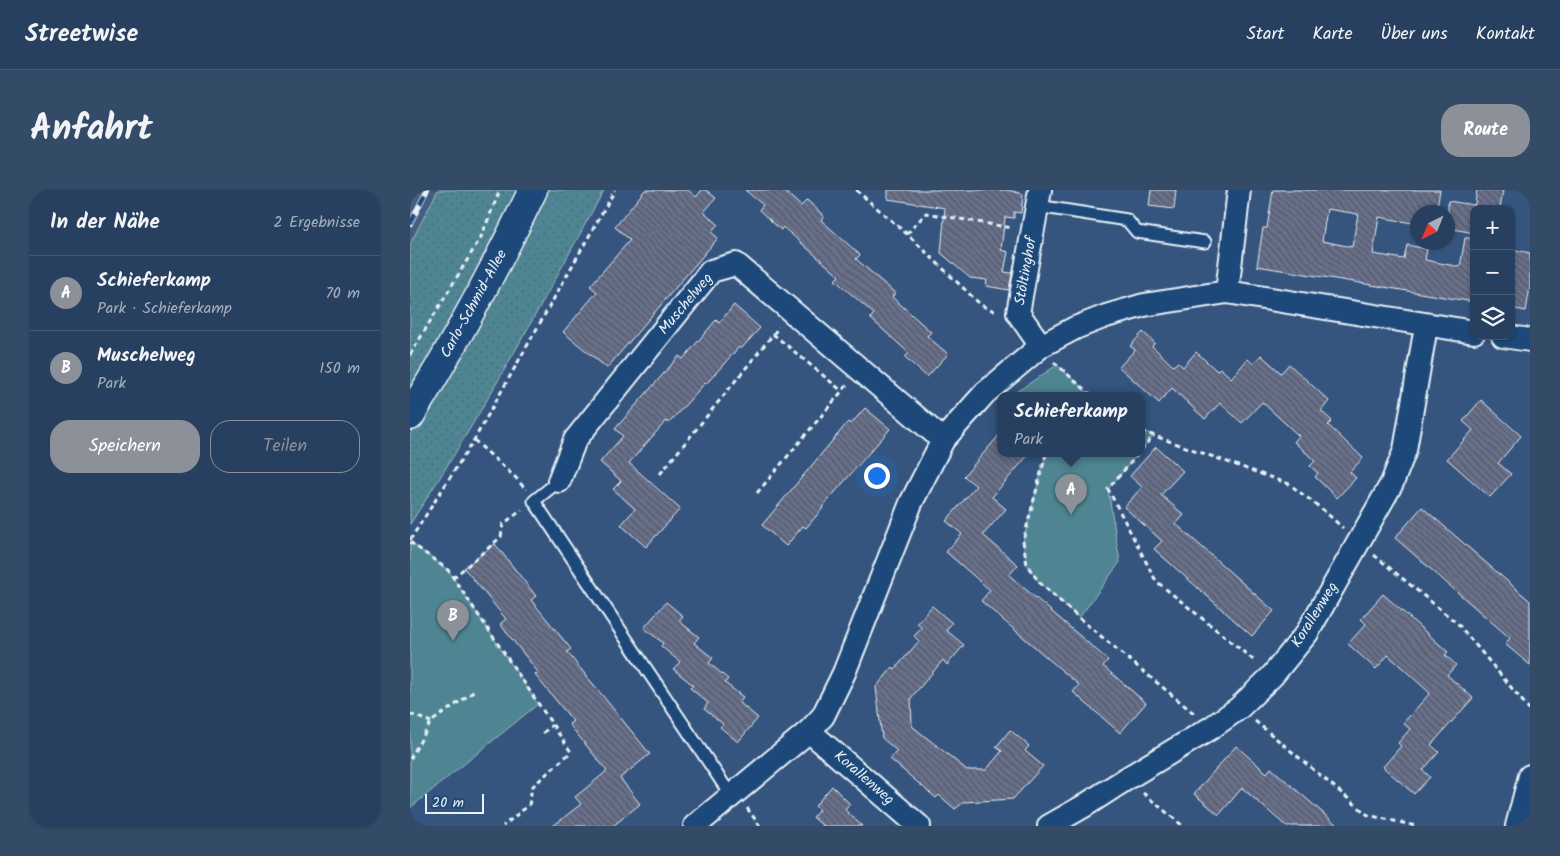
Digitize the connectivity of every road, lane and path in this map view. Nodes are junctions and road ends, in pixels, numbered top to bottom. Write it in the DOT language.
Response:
graph roads {
  1 [pos="500,190"];
  2 [pos="533,190"];
  3 [pos="615,190"];
  4 [pos="856,190"];
  5 [pos="1239,190"];
  6 [pos="1039,198"];
  7 [pos="1033,232"];
  8 [pos="907,234"];
  9 [pos="1205,242"];
  10 [pos="1227,292"];
  11 [pos="791,311"];
  12 [pos="1018,313"];
  13 [pos="1426,326"];
  14 [pos="1470,332"];
  15 [pos="773,334"];
  16 [pos="1515,338"];
  17 [pos="1530,340"];
  18 [pos="1041,346"];
  19 [pos="410,355"];
  20 [pos="860,369"];
  21 [pos="842,391"];
  22 [pos="1087,392"];
  23 [pos="410,416"];
  24 [pos="1154,435"];
  25 [pos="474,440"];
  26 [pos="943,440"];
  27 [pos="1145,445"];
  28 [pos="1045,457"];
  29 [pos="1135,457"];
  30 [pos="660,474"];
  31 [pos="559,481"];
  32 [pos="758,493"];
  33 [pos="534,501"];
  34 [pos="410,541"];
  35 [pos="453,578"];
  36 [pos="1272,676"];
  37 [pos="476,690"];
  38 [pos="1239,708"];
  39 [pos="410,714"];
  40 [pos="431,722"];
  41 [pos="552,725"];
  42 [pos="1211,728"];
  43 [pos="810,731"];
  44 [pos="543,733"];
  45 [pos="410,759"];
  46 [pos="1530,776"];
  47 [pos="1126,779"];
  48 [pos="732,797"];
  49 [pos="1410,825"];
  50 [pos="503,826"];
  51 [pos="696,826"];
  52 [pos="919,826"];
  53 [pos="1049,826"];
  54 [pos="1183,826"];
  55 [pos="1416,826"];
  56 [pos="1517,826"];
  1 -- 19 [label="path"];
  2 -- 23 [label="main road, Carlo-Schmid-Allee"];
  3 -- 25 [label="path"];
  4 -- 8 [label="path"];
  5 -- 10 [label="street"];
  6 -- 7 [label="street, Stöltinghof"];
  6 -- 9 [label="lane"];
  7 -- 8 [label="path"];
  7 -- 12 [label="street, Stöltinghof"];
  8 -- 12 [label="path"];
  10 -- 13 [label="street"];
  10 -- 18 [label="street"];
  11 -- 15 [label="path"];
  11 -- 20 [label="street, Muschelweg"];
  11 -- 31 [label="street, Muschelweg"];
  12 -- 18 [label="street, Stöltinghof"];
  13 -- 14 [label="street"];
  13 -- 36 [label="street, Korallenweg"];
  15 -- 21 [label="path"];
  15 -- 30 [label="path"];
  16 -- 17 [label="street"];
  18 -- 22 [label="path"];
  18 -- 26 [label="street"];
  20 -- 21 [label="path"];
  20 -- 26 [label="street, Muschelweg"];
  21 -- 32 [label="path"];
  24 -- 27 [label="path"];
  25 -- 33 [label="path"];
  25 -- 34 [label="path"];
  26 -- 43 [label="street"];
  28 -- 42 [label="path"];
  29 -- 36 [label="path"];
  31 -- 33 [label="lane"];
  33 -- 35 [label="path"];
  33 -- 48 [label="lane"];
  34 -- 35 [label="path"];
  35 -- 41 [label="path"];
  36 -- 38 [label="street, Korallenweg"];
  37 -- 40 [label="path"];
  38 -- 42 [label="street, Korallenweg"];
  38 -- 49 [label="path"];
  39 -- 40 [label="path"];
  40 -- 45 [label="path"];
  41 -- 44 [label="path"];
  41 -- 50 [label="path"];
  42 -- 47 [label="street, Korallenweg"];
  43 -- 48 [label="street"];
  43 -- 52 [label="street, Korallenweg"];
  46 -- 56 [label="street"];
  47 -- 53 [label="street, Korallenweg"];
  47 -- 54 [label="path"];
  48 -- 51 [label="street"];
  49 -- 55 [label="path"];
}
